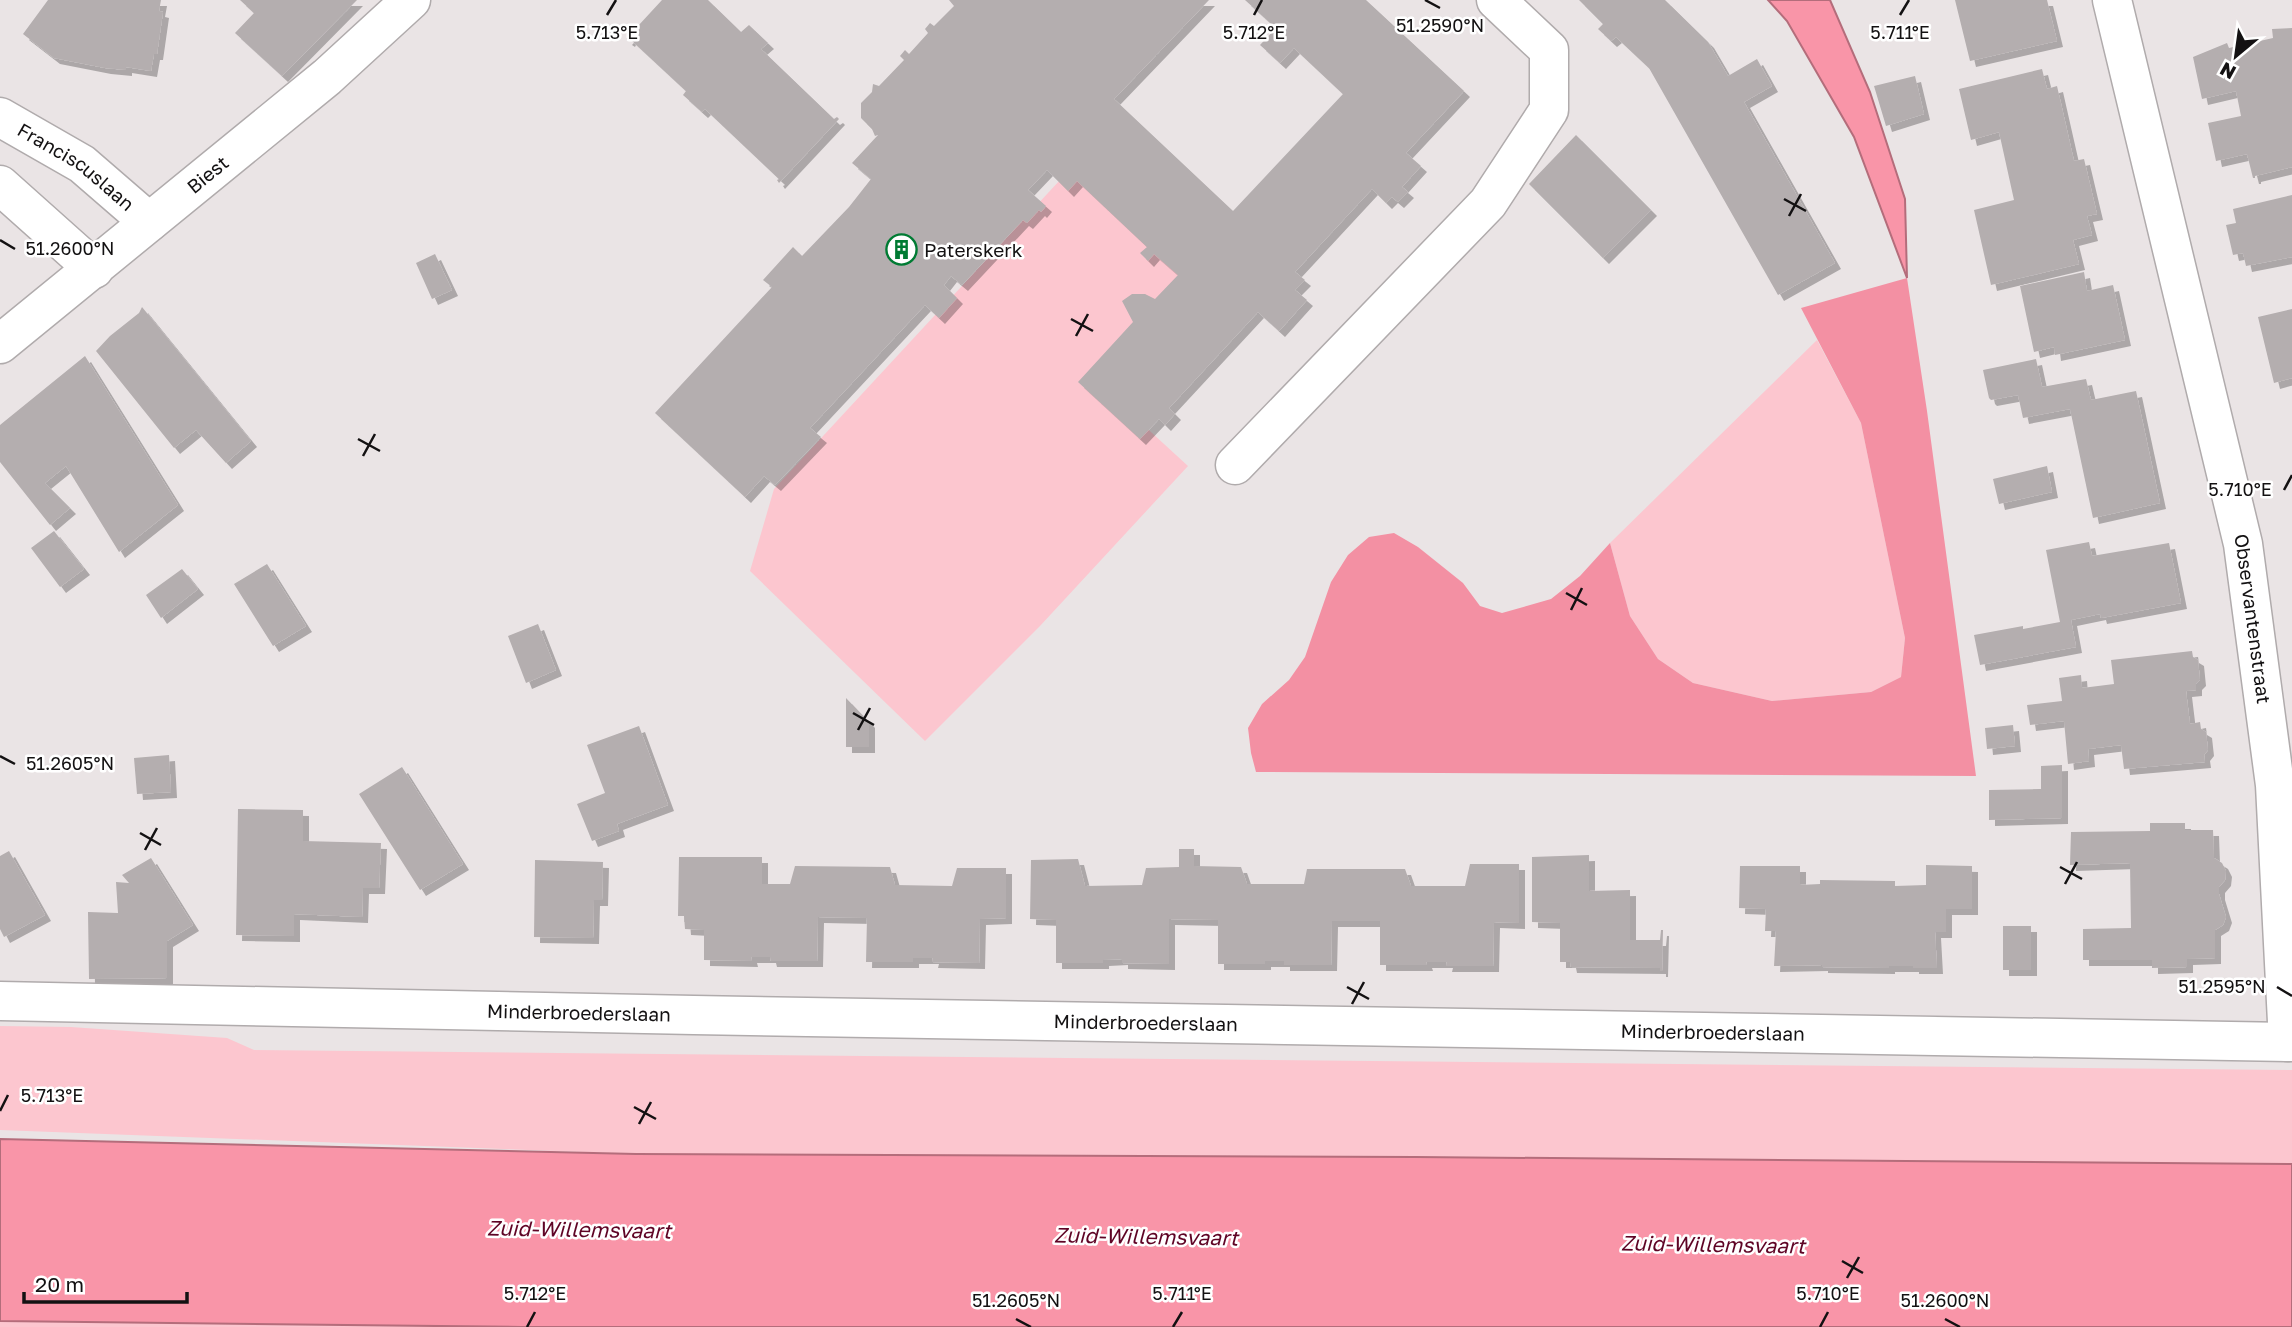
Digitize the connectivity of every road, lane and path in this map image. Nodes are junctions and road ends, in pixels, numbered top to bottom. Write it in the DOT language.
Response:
graph roads {
  1 [pos="411,0"];
  2 [pos="1496,0"];
  3 [pos="2116,1"];
  4 [pos="0,117"];
  5 [pos="0,185"];
  6 [pos="149,222"];
  7 [pos="94,269"];
  8 [pos="0,344"];
  9 [pos="1235,465"];
  10 [pos="0,1001"];
  11 [pos="2290,1042"];
  1 -- 6 [label="street, Biest"];
  2 -- 9 [label="street"];
  3 -- 11 [label="street, Observantenstraat"];
  4 -- 6 [label="street, Franciscuslaan"];
  5 -- 7 [label="street"];
  6 -- 7 [label="street, Biest"];
  7 -- 8 [label="street, Biest"];
  10 -- 11 [label="street, Minderbroederslaan"];
}
